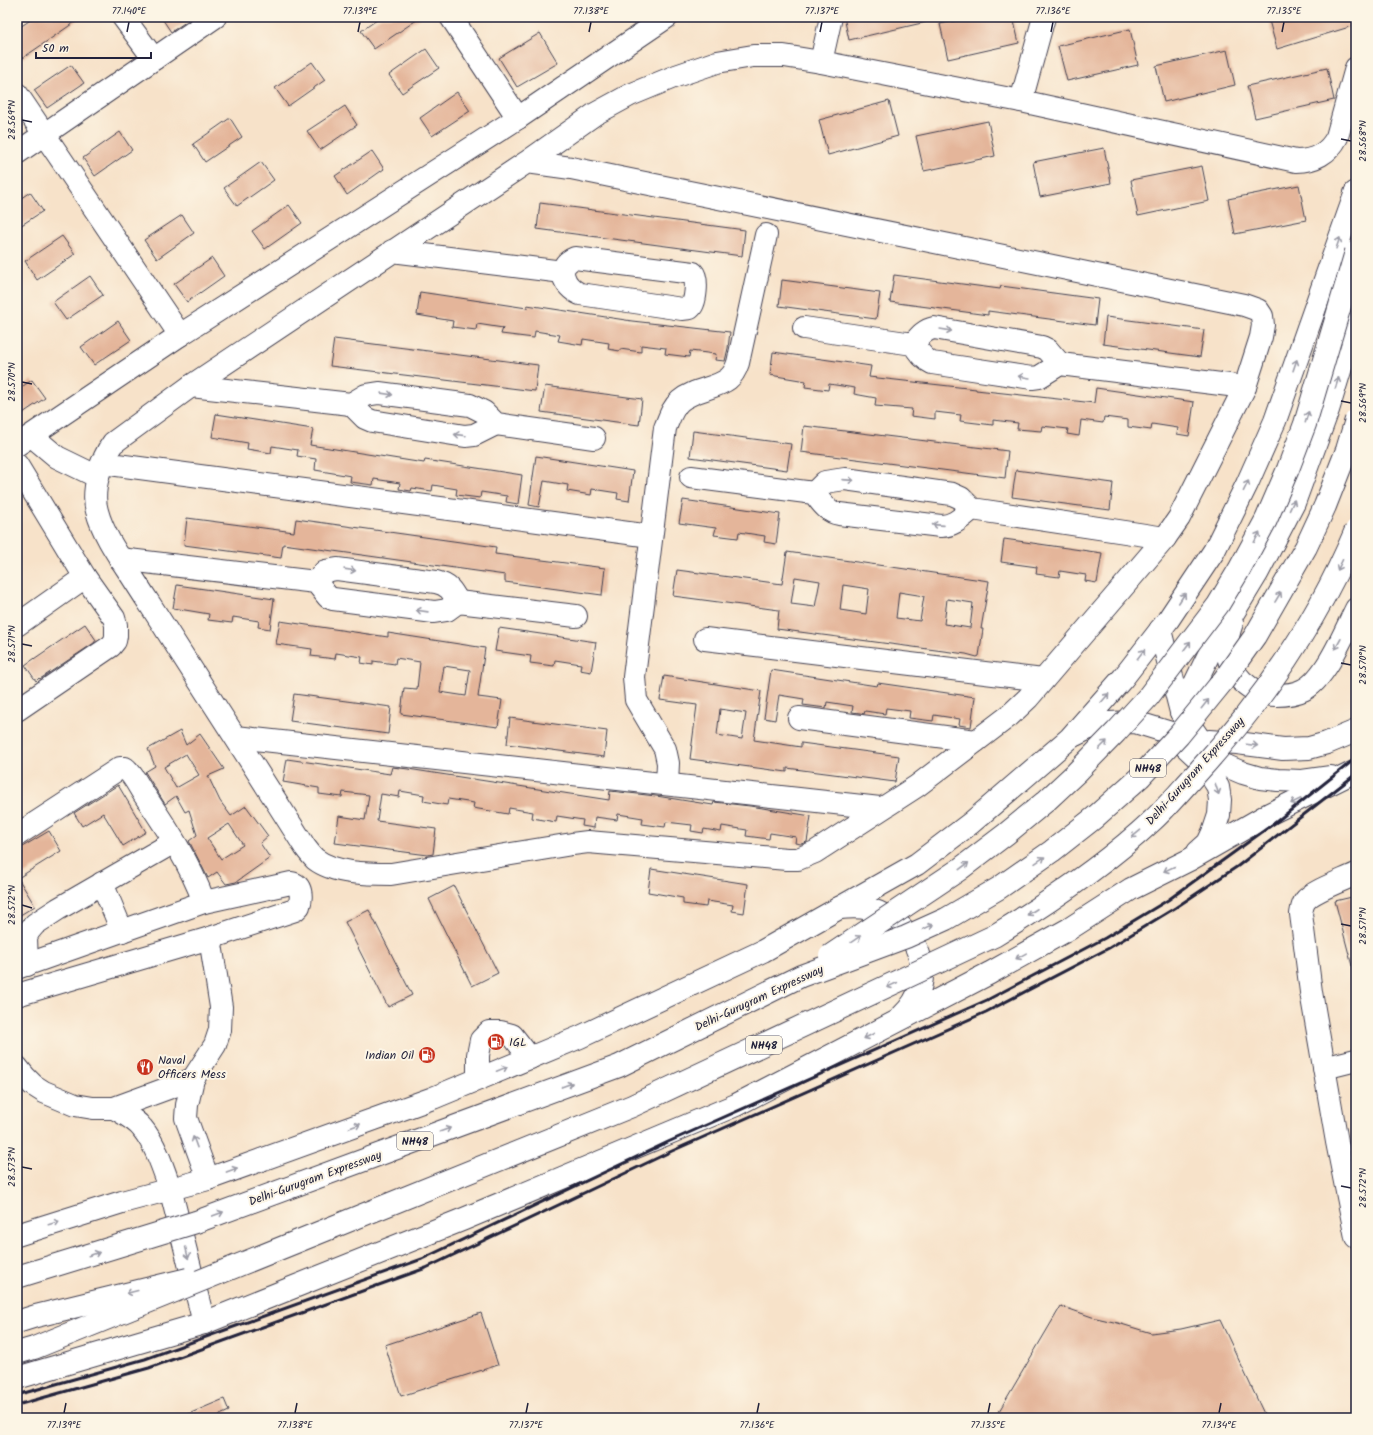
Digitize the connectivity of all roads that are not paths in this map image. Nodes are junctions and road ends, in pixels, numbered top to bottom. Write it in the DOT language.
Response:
graph roads {
  1 [pos="123,17"];
  2 [pos="215,17"];
  3 [pos="451,17"];
  4 [pos="667,17"];
  5 [pos="831,17"];
  6 [pos="1044,17"];
  7 [pos="154,59"];
  8 [pos="821,62"];
  9 [pos="1356,68"];
  10 [pos="17,94"];
  11 [pos="1021,101"];
  12 [pos="518,118"];
  13 [pos="44,135"];
  14 [pos="17,153"];
  15 [pos="527,162"];
  16 [pos="1356,193"];
  17 [pos="1356,196"];
  18 [pos="766,235"];
  19 [pos="392,252"];
  20 [pos="1356,252"];
  21 [pos="563,272"];
  22 [pos="1356,318"];
  23 [pos="804,328"];
  24 [pos="180,335"];
  25 [pos="913,344"];
  26 [pos="1060,364"];
  27 [pos="191,386"];
  28 [pos="1245,387"];
  29 [pos="351,404"];
  30 [pos="1356,420"];
  31 [pos="496,424"];
  32 [pos="594,438"];
  33 [pos="24,441"];
  34 [pos="17,465"];
  35 [pos="100,470"];
  36 [pos="691,477"];
  37 [pos="814,493"];
  38 [pos="972,509"];
  39 [pos="1356,530"];
  40 [pos="651,536"];
  41 [pos="1165,538"];
  42 [pos="120,559"];
  43 [pos="85,577"];
  44 [pos="316,582"];
  45 [pos="458,602"];
  46 [pos="1236,608"];
  47 [pos="1356,609"];
  48 [pos="576,616"];
  49 [pos="17,624"];
  50 [pos="1160,630"];
  51 [pos="705,640"];
  52 [pos="1043,680"];
  53 [pos="17,710"];
  54 [pos="1182,712"];
  55 [pos="799,718"];
  56 [pos="1356,731"];
  57 [pos="236,738"];
  58 [pos="1070,738"];
  59 [pos="976,741"];
  60 [pos="1200,741"];
  61 [pos="1356,770"];
  62 [pos="667,784"];
  63 [pos="880,808"];
  64 [pos="17,835"];
  65 [pos="174,842"];
  66 [pos="316,859"];
  67 [pos="1189,860"];
  68 [pos="1356,874"];
  69 [pos="102,883"];
  70 [pos="300,891"];
  71 [pos="204,902"];
  72 [pos="838,908"];
  73 [pos="122,930"];
  74 [pos="210,938"];
  75 [pos="22,966"];
  76 [pos="801,976"];
  77 [pos="17,995"];
  78 [pos="895,1022"];
  79 [pos="530,1058"];
  80 [pos="1356,1060"];
  81 [pos="17,1067"];
  82 [pos="1324,1068"];
  83 [pos="193,1079"];
  84 [pos="478,1079"];
  85 [pos="114,1108"];
  86 [pos="208,1179"];
  87 [pos="170,1188"];
  88 [pos="17,1235"];
  89 [pos="1356,1237"];
  90 [pos="238,1266"];
  91 [pos="17,1277"];
  92 [pos="17,1322"];
  93 [pos="204,1323"];
  94 [pos="17,1352"];
  95 [pos="17,1378"];
  1 -- 7 [label="main road"];
  2 -- 7 [label="main road"];
  3 -- 12 [label="main road"];
  4 -- 12 [label="main road"];
  5 -- 8 [label="main road"];
  6 -- 11 [label="main road"];
  7 -- 13 [label="main road"];
  8 -- 11 [label="main road"];
  8 -- 15 [label="main road"];
  9 -- 11 [label="main road"];
  10 -- 13 [label="main road"];
  12 -- 24 [label="main road"];
  13 -- 14 [label="main road"];
  13 -- 24 [label="main road"];
  15 -- 19 [label="main road"];
  15 -- 28 [label="main road"];
  16 -- 17 [label="main road"];
  50 -- 16 [label="main road, one-way"];
  18 -- 40 [label="main road"];
  19 -- 21 [label="main road"];
  19 -- 27 [label="main road"];
  76 -- 20 [label="main road, one-way, bridge"];
  21 -- 21 [label="main road"];
  46 -- 22 [label="main road, one-way"];
  23 -- 25 [label="main road"];
  24 -- 33 [label="main road"];
  26 -- 25 [label="main road, one-way"];
  25 -- 26 [label="main road, one-way"];
  26 -- 28 [label="main road"];
  27 -- 29 [label="main road"];
  27 -- 35 [label="main road"];
  28 -- 41 [label="main road"];
  29 -- 31 [label="main road, one-way"];
  31 -- 29 [label="main road, one-way"];
  76 -- 30 [label="main road, Delhi-Gurugram Expressway / NH48, one-way, bridge"];
  31 -- 32 [label="main road"];
  33 -- 35 [label="main road"];
  34 -- 43 [label="main road"];
  35 -- 40 [label="main road"];
  35 -- 42 [label="main road"];
  36 -- 37 [label="main road"];
  37 -- 38 [label="main road, one-way"];
  38 -- 37 [label="main road, one-way"];
  38 -- 41 [label="main road"];
  39 -- 90 [label="main road, Delhi-Gurugram Expressway / NH48, one-way, bridge"];
  40 -- 62 [label="main road"];
  41 -- 52 [label="main road"];
  42 -- 44 [label="main road"];
  42 -- 57 [label="main road"];
  43 -- 49 [label="main road"];
  43 -- 53 [label="main road"];
  45 -- 44 [label="main road, one-way"];
  44 -- 45 [label="main road, one-way"];
  45 -- 48 [label="main road"];
  47 -- 46 [label="main road, one-way"];
  46 -- 54 [label="main road"];
  50 -- 54 [label="main road"];
  58 -- 50 [label="main road, one-way"];
  51 -- 52 [label="main road"];
  52 -- 59 [label="main road"];
  54 -- 60 [label="main road"];
  55 -- 59 [label="main road"];
  60 -- 56 [label="main road, one-way"];
  57 -- 62 [label="main road"];
  57 -- 66 [label="main road"];
  58 -- 67 [label="main road, one-way"];
  58 -- 72 [label="main road"];
  59 -- 63 [label="main road"];
  60 -- 61 [label="main road"];
  61 -- 67 [label="main road, one-way"];
  62 -- 63 [label="main road"];
  63 -- 66 [label="main road"];
  64 -- 65 [label="main road"];
  65 -- 69 [label="main road"];
  65 -- 71 [label="main road"];
  66 -- 70 [label="main road"];
  67 -- 78 [label="main road, one-way"];
  68 -- 82 [label="main road"];
  69 -- 73 [label="main road"];
  69 -- 75 [label="main road"];
  70 -- 71 [label="main road"];
  70 -- 74 [label="main road"];
  71 -- 73 [label="main road"];
  72 -- 78 [label="main road"];
  72 -- 79 [label="main road"];
  73 -- 75 [label="main road"];
  74 -- 77 [label="main road"];
  74 -- 83 [label="main road"];
  91 -- 76 [label="main road, Delhi-Gurugram Expressway / NH48, one-way, bridge"];
  78 -- 93 [label="main road, one-way"];
  84 -- 79 [label="main road, one-way"];
  79 -- 84 [label="main road"];
  80 -- 82 [label="main road"];
  81 -- 85 [label="main road"];
  82 -- 89 [label="main road"];
  83 -- 85 [label="main road"];
  86 -- 83 [label="main road, one-way"];
  86 -- 84 [label="main road, one-way"];
  85 -- 87 [label="main road"];
  86 -- 87 [label="main road"];
  88 -- 87 [label="main road, one-way"];
  87 -- 93 [label="main road, one-way"];
  90 -- 92 [label="main road, one-way, bridge"];
  90 -- 94 [label="main road, Delhi-Gurugram Expressway / NH48, bridge"];
  93 -- 95 [label="main road"];
}
